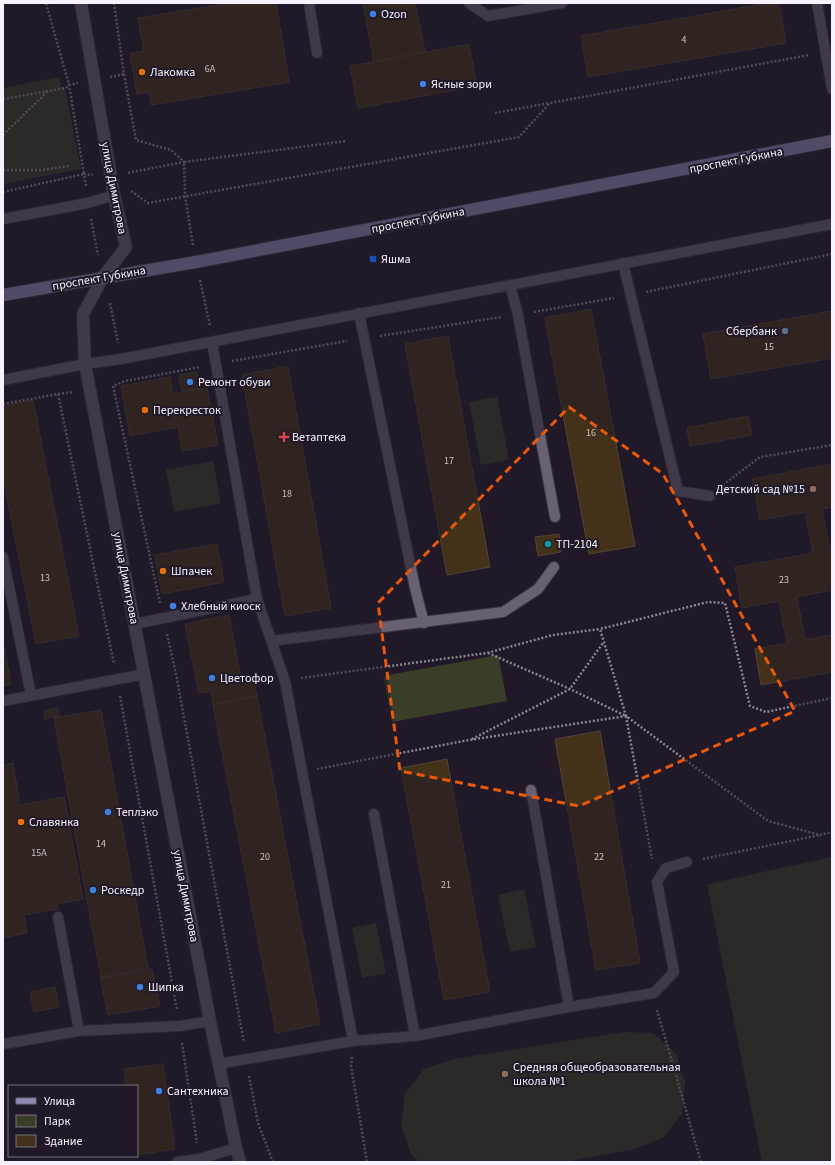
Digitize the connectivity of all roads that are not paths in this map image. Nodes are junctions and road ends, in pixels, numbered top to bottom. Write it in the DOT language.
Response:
graph roads {
  1 [pos="81,3"];
  2 [pos="309,3"];
  3 [pos="469,3"];
  4 [pos="562,3"];
  5 [pos="817,3"];
  6 [pos="317,53"];
  7 [pos="832,89"];
  8 [pos="832,141"];
  9 [pos="114,195"];
  10 [pos="3,219"];
  11 [pos="832,224"];
  12 [pos="623,263"];
  13 [pos="103,277"];
  14 [pos="510,285"];
  15 [pos="3,295"];
  16 [pos="359,314"];
  17 [pos="212,342"];
  18 [pos="85,364"];
  19 [pos="3,380"];
  20 [pos="710,496"];
  21 [pos="555,517"];
  22 [pos="3,557"];
  23 [pos="554,567"];
  24 [pos="257,599"];
  25 [pos="424,623"];
  26 [pos="136,624"];
  27 [pos="271,641"];
  28 [pos="145,674"];
  29 [pos="31,695"];
  30 [pos="3,701"];
  31 [pos="531,790"];
  32 [pos="374,814"];
  33 [pos="687,862"];
  34 [pos="58,917"];
  35 [pos="569,1007"];
  36 [pos="210,1021"];
  37 [pos="80,1031"];
  38 [pos="415,1036"];
  39 [pos="353,1041"];
  40 [pos="3,1044"];
  41 [pos="218,1064"];
  42 [pos="236,1148"];
  43 [pos="177,1162"];
  44 [pos="240,1162"];
  1 -- 9 [label="main road, улица Димитрова"];
  2 -- 6 [label="lane"];
  3 -- 4 [label="lane"];
  5 -- 7 [label="lane"];
  8 -- 13 [label="main road, проспект Губкина"];
  9 -- 10 [label="lane"];
  9 -- 13 [label="main road, улица Димитрова"];
  11 -- 12 [label="lane"];
  12 -- 14 [label="lane"];
  12 -- 20 [label="lane"];
  13 -- 15 [label="main road, проспект Губкина"];
  13 -- 18 [label="main road, улица Димитрова"];
  14 -- 16 [label="lane"];
  14 -- 21 [label="lane"];
  16 -- 17 [label="lane"];
  16 -- 25 [label="lane"];
  17 -- 18 [label="lane"];
  17 -- 24 [label="lane"];
  18 -- 19 [label="lane"];
  18 -- 26 [label="main road, улица Димитрова"];
  22 -- 29 [label="lane"];
  23 -- 25 [label="lane"];
  24 -- 26 [label="lane"];
  24 -- 27 [label="lane"];
  25 -- 27 [label="lane"];
  26 -- 28 [label="main road, улица Димитрова"];
  27 -- 39 [label="lane"];
  28 -- 29 [label="lane"];
  28 -- 36 [label="main road, улица Димитрова"];
  29 -- 30 [label="lane"];
  31 -- 35 [label="lane"];
  32 -- 38 [label="lane"];
  33 -- 35 [label="lane"];
  34 -- 37 [label="lane"];
  35 -- 38 [label="lane"];
  36 -- 37 [label="lane"];
  36 -- 41 [label="main road, улица Димитрова"];
  37 -- 40 [label="lane"];
  38 -- 39 [label="lane"];
  39 -- 41 [label="lane"];
  41 -- 42 [label="main road, улица Димитрова"];
  42 -- 43 [label="lane"];
  42 -- 44 [label="main road, улица Димитрова"];
}
